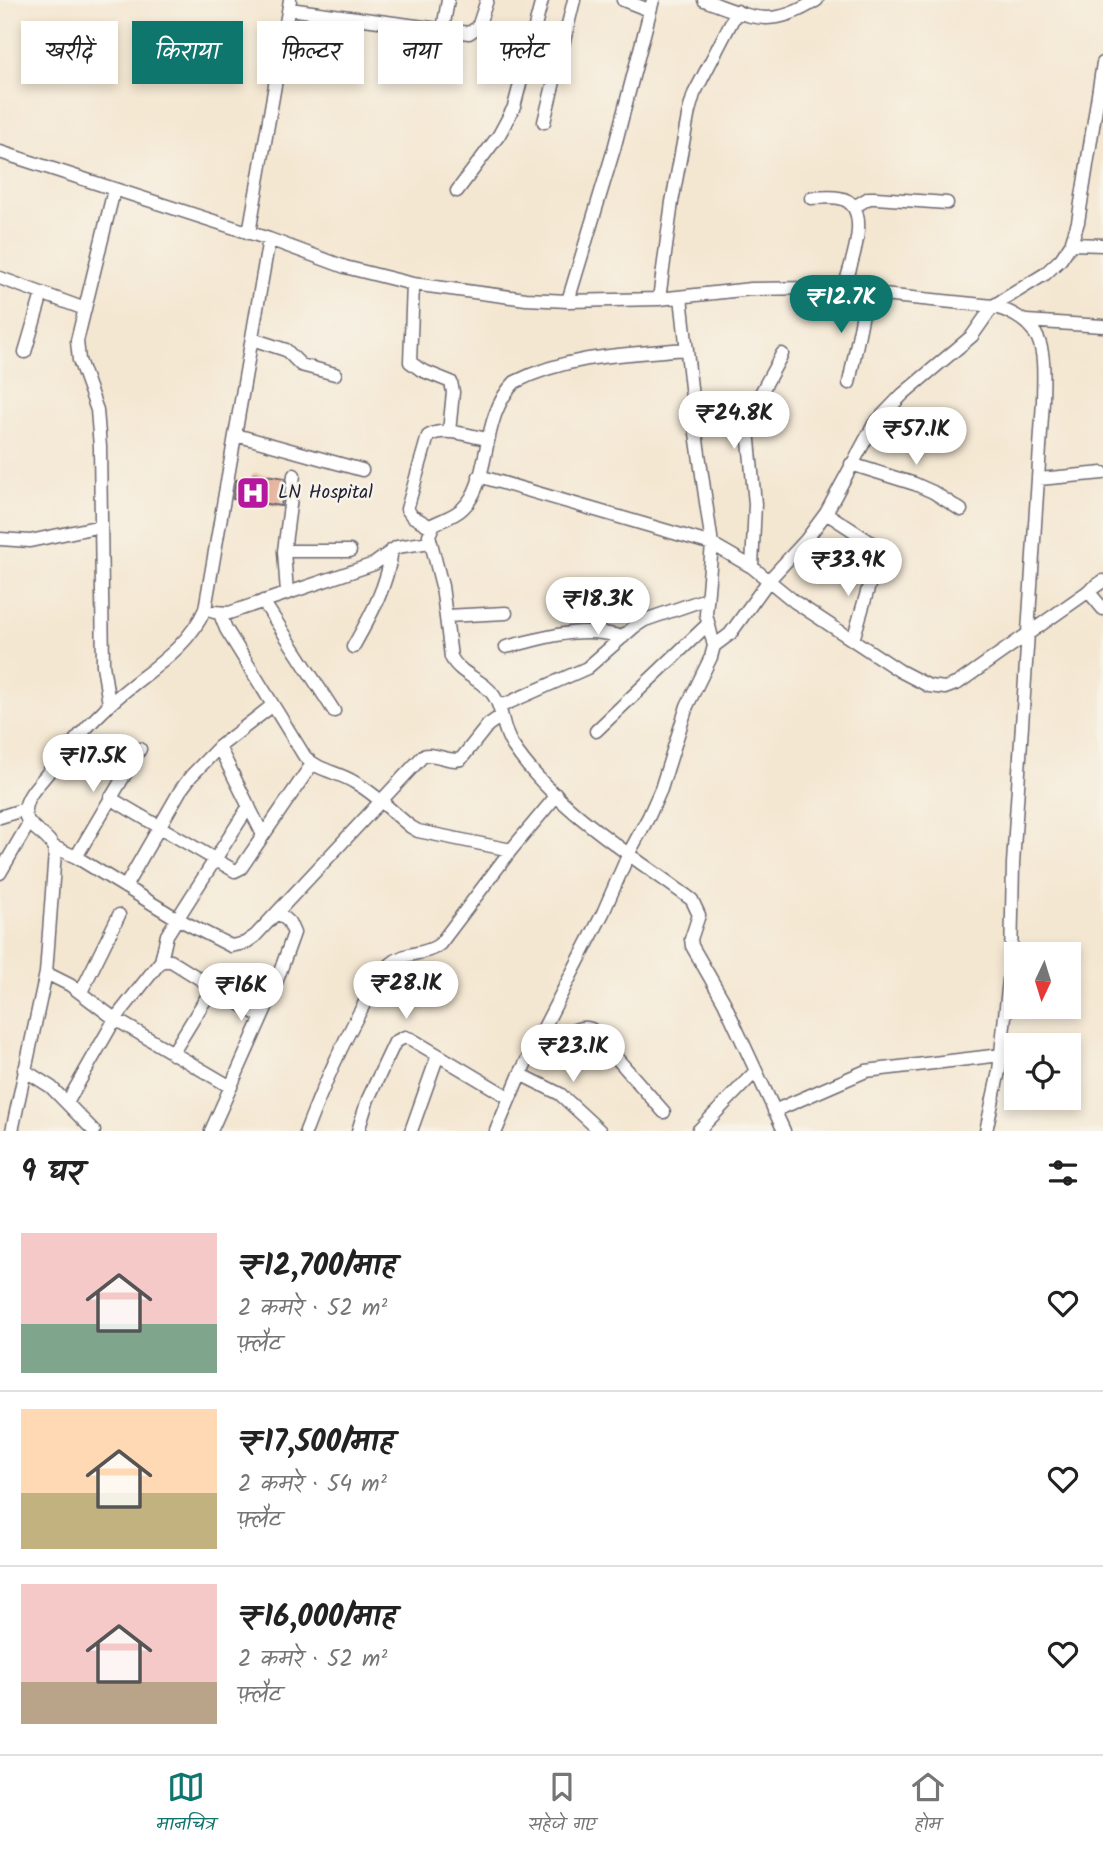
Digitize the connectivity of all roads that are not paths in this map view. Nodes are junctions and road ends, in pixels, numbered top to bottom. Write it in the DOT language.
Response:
graph roads {
  1 [pos="447,0"];
  2 [pos="487,0"];
  3 [pos="542,0"];
  4 [pos="574,0"];
  5 [pos="624,0"];
  6 [pos="704,0"];
  7 [pos="817,0"];
  8 [pos="289,5"];
  9 [pos="651,5"];
  10 [pos="737,11"];
  11 [pos="392,21"];
  12 [pos="444,21"];
  13 [pos="463,30"];
  14 [pos="1103,63"];
  15 [pos="544,122"];
  16 [pos="0,152"];
  17 [pos="114,190"];
  18 [pos="457,191"];
  19 [pos="811,198"];
  20 [pos="947,203"];
  21 [pos="854,207"];
  22 [pos="249,233"];
  23 [pos="269,239"];
  24 [pos="1071,244"];
  25 [pos="1103,244"];
  26 [pos="0,278"];
  27 [pos="414,284"];
  28 [pos="843,291"];
  29 [pos="42,294"];
  30 [pos="867,294"];
  31 [pos="681,297"];
  32 [pos="659,299"];
  33 [pos="568,301"];
  34 [pos="993,306"];
  35 [pos="85,309"];
  36 [pos="1026,321"];
  37 [pos="1103,326"];
  38 [pos="252,339"];
  39 [pos="687,349"];
  40 [pos="25,352"];
  41 [pos="782,354"];
  42 [pos="335,374"];
  43 [pos="849,383"];
  44 [pos="449,432"];
  45 [pos="236,435"];
  46 [pos="487,439"];
  47 [pos="851,464"];
  48 [pos="362,470"];
  49 [pos="1103,473"];
  50 [pos="294,475"];
  51 [pos="479,476"];
  52 [pos="1039,479"];
  53 [pos="961,510"];
  54 [pos="826,513"];
  55 [pos="101,526"];
  56 [pos="431,527"];
  57 [pos="0,539"];
  58 [pos="430,542"];
  59 [pos="712,544"];
  60 [pos="392,550"];
  61 [pos="284,551"];
  62 [pos="350,551"];
  63 [pos="892,556"];
  64 [pos="875,565"];
  65 [pos="752,567"];
  66 [pos="769,580"];
  67 [pos="1103,580"];
  68 [pos="1088,591"];
  69 [pos="287,593"];
  70 [pos="706,599"];
  71 [pos="264,601"];
  72 [pos="205,609"];
  73 [pos="1103,610"];
  74 [pos="506,613"];
  75 [pos="220,614"];
  76 [pos="446,616"];
  77 [pos="708,624"];
  78 [pos="1027,635"];
  79 [pos="622,637"];
  80 [pos="853,640"];
  81 [pos="714,646"];
  82 [pos="353,647"];
  83 [pos="506,647"];
  84 [pos="109,704"];
  85 [pos="273,705"];
  86 [pos="334,711"];
  87 [pos="500,712"];
  88 [pos="596,731"];
  89 [pos="219,747"];
  90 [pos="139,749"];
  91 [pos="312,764"];
  92 [pos="556,795"];
  93 [pos="110,798"];
  94 [pos="379,801"];
  95 [pos="248,806"];
  96 [pos="25,809"];
  97 [pos="0,817"];
  98 [pos="29,823"];
  99 [pos="160,828"];
  100 [pos="263,835"];
  101 [pos="54,847"];
  102 [pos="511,850"];
  103 [pos="629,853"];
  104 [pos="76,856"];
  105 [pos="214,859"];
  106 [pos="0,873"];
  107 [pos="125,887"];
  108 [pos="278,912"];
  109 [pos="119,915"];
  110 [pos="176,918"];
  111 [pos="161,961"];
  112 [pos="46,973"];
  113 [pos="212,987"];
  114 [pos="81,992"];
  115 [pos="261,1017"];
  116 [pos="115,1019"];
  117 [pos="537,1041"];
  118 [pos="172,1054"];
  119 [pos="438,1055"];
  120 [pos="1001,1055"];
  121 [pos="24,1070"];
  122 [pos="756,1071"];
  123 [pos="520,1074"];
  124 [pos="231,1087"];
  125 [pos="509,1098"];
  126 [pos="67,1103"];
  127 [pos="774,1111"];
  128 [pos="664,1112"];
  129 [pos="80,1118"];
  130 [pos="782,1130"];
  131 [pos="12,1131"];
  132 [pos="76,1131"];
  133 [pos="94,1131"];
  134 [pos="211,1131"];
  135 [pos="306,1131"];
  136 [pos="358,1131"];
  137 [pos="411,1131"];
  138 [pos="496,1131"];
  139 [pos="600,1131"];
  140 [pos="698,1131"];
  141 [pos="986,1131"];
  1 -- 12 [label="street"];
  2 -- 13 [label="street"];
  3 -- 18 [label="street"];
  4 -- 15 [label="street"];
  5 -- 9 [label="street"];
  6 -- 10 [label="street"];
  7 -- 10 [label="street"];
  8 -- 11 [label="street"];
  8 -- 22 [label="street"];
  9 -- 33 [label="street"];
  10 -- 32 [label="street"];
  14 -- 24 [label="street"];
  16 -- 17 [label="street"];
  17 -- 22 [label="street"];
  17 -- 35 [label="street"];
  19 -- 21 [label="street"];
  20 -- 21 [label="street"];
  21 -- 28 [label="street"];
  22 -- 23 [label="street"];
  23 -- 27 [label="street"];
  23 -- 38 [label="street"];
  24 -- 25 [label="street"];
  24 -- 34 [label="street"];
  26 -- 29 [label="street"];
  27 -- 33 [label="street"];
  27 -- 44 [label="street"];
  28 -- 30 [label="street"];
  28 -- 31 [label="street"];
  29 -- 35 [label="street"];
  29 -- 40 [label="street"];
  30 -- 34 [label="street"];
  30 -- 43 [label="street"];
  31 -- 32 [label="street"];
  31 -- 39 [label="street"];
  32 -- 33 [label="street"];
  34 -- 36 [label="street"];
  34 -- 47 [label="street"];
  35 -- 55 [label="street"];
  36 -- 37 [label="street"];
  36 -- 52 [label="street"];
  38 -- 42 [label="street"];
  38 -- 45 [label="street"];
  39 -- 46 [label="street"];
  39 -- 59 [label="street"];
  41 -- 65 [label="street"];
  44 -- 46 [label="street"];
  44 -- 56 [label="street"];
  45 -- 48 [label="street"];
  45 -- 72 [label="street"];
  46 -- 51 [label="street"];
  47 -- 53 [label="street"];
  47 -- 54 [label="street"];
  49 -- 52 [label="street"];
  50 -- 61 [label="street"];
  51 -- 56 [label="street"];
  51 -- 59 [label="street"];
  52 -- 78 [label="street"];
  54 -- 63 [label="street"];
  54 -- 66 [label="street"];
  55 -- 57 [label="street"];
  55 -- 84 [label="street"];
  56 -- 58 [label="street"];
  58 -- 60 [label="street"];
  58 -- 76 [label="street"];
  59 -- 65 [label="street"];
  59 -- 70 [label="street"];
  60 -- 69 [label="street"];
  60 -- 82 [label="street"];
  61 -- 62 [label="street"];
  61 -- 69 [label="street"];
  64 -- 80 [label="street"];
  65 -- 66 [label="street"];
  66 -- 80 [label="street"];
  66 -- 81 [label="street"];
  67 -- 68 [label="street"];
  68 -- 73 [label="street"];
  68 -- 78 [label="street"];
  69 -- 71 [label="street"];
  70 -- 77 [label="street"];
  70 -- 79 [label="street"];
  71 -- 75 [label="street"];
  71 -- 86 [label="street"];
  72 -- 75 [label="street"];
  72 -- 84 [label="street"];
  74 -- 76 [label="street"];
  75 -- 85 [label="street"];
  76 -- 87 [label="street"];
  77 -- 81 [label="street"];
  77 -- 88 [label="street"];
  78 -- 80 [label="street"];
  78 -- 120 [label="street"];
  79 -- 83 [label="street"];
  79 -- 87 [label="street"];
  81 -- 103 [label="street"];
  84 -- 96 [label="street"];
  85 -- 89 [label="street"];
  85 -- 91 [label="street"];
  87 -- 92 [label="street"];
  87 -- 94 [label="street"];
  89 -- 95 [label="street"];
  89 -- 99 [label="street"];
  90 -- 93 [label="street"];
  91 -- 94 [label="street"];
  91 -- 100 [label="street"];
  92 -- 102 [label="street"];
  92 -- 103 [label="street"];
  93 -- 99 [label="street"];
  93 -- 104 [label="street"];
  94 -- 102 [label="street"];
  94 -- 108 [label="street"];
  95 -- 100 [label="street"];
  95 -- 105 [label="street"];
  96 -- 97 [label="street"];
  96 -- 98 [label="street"];
  98 -- 101 [label="street"];
  98 -- 106 [label="street"];
  99 -- 105 [label="street"];
  99 -- 107 [label="street"];
  100 -- 105 [label="street"];
  101 -- 104 [label="street"];
  101 -- 112 [label="street"];
  102 -- 135 [label="street"];
  103 -- 117 [label="street"];
  103 -- 122 [label="street"];
  104 -- 107 [label="street"];
  105 -- 110 [label="street"];
  107 -- 110 [label="street"];
  108 -- 110 [label="street"];
  108 -- 115 [label="street"];
  109 -- 114 [label="street"];
  110 -- 111 [label="street"];
  111 -- 113 [label="street"];
  111 -- 116 [label="street"];
  112 -- 114 [label="street"];
  112 -- 121 [label="street"];
  113 -- 115 [label="street"];
  113 -- 118 [label="street"];
  114 -- 116 [label="street"];
  115 -- 124 [label="street"];
  116 -- 118 [label="street"];
  116 -- 126 [label="street"];
  117 -- 123 [label="street"];
  117 -- 128 [label="street"];
  118 -- 124 [label="street"];
  119 -- 125 [label="street"];
  119 -- 136 [label="street"];
  119 -- 137 [label="street"];
  120 -- 127 [label="street"];
  120 -- 141 [label="street"];
  121 -- 126 [label="street"];
  121 -- 131 [label="street"];
  122 -- 127 [label="street"];
  122 -- 140 [label="street"];
  123 -- 125 [label="street"];
  123 -- 139 [label="street"];
  124 -- 134 [label="street"];
  125 -- 138 [label="street"];
  126 -- 129 [label="street"];
  127 -- 130 [label="street"];
  129 -- 132 [label="street"];
  129 -- 133 [label="street"];
}
